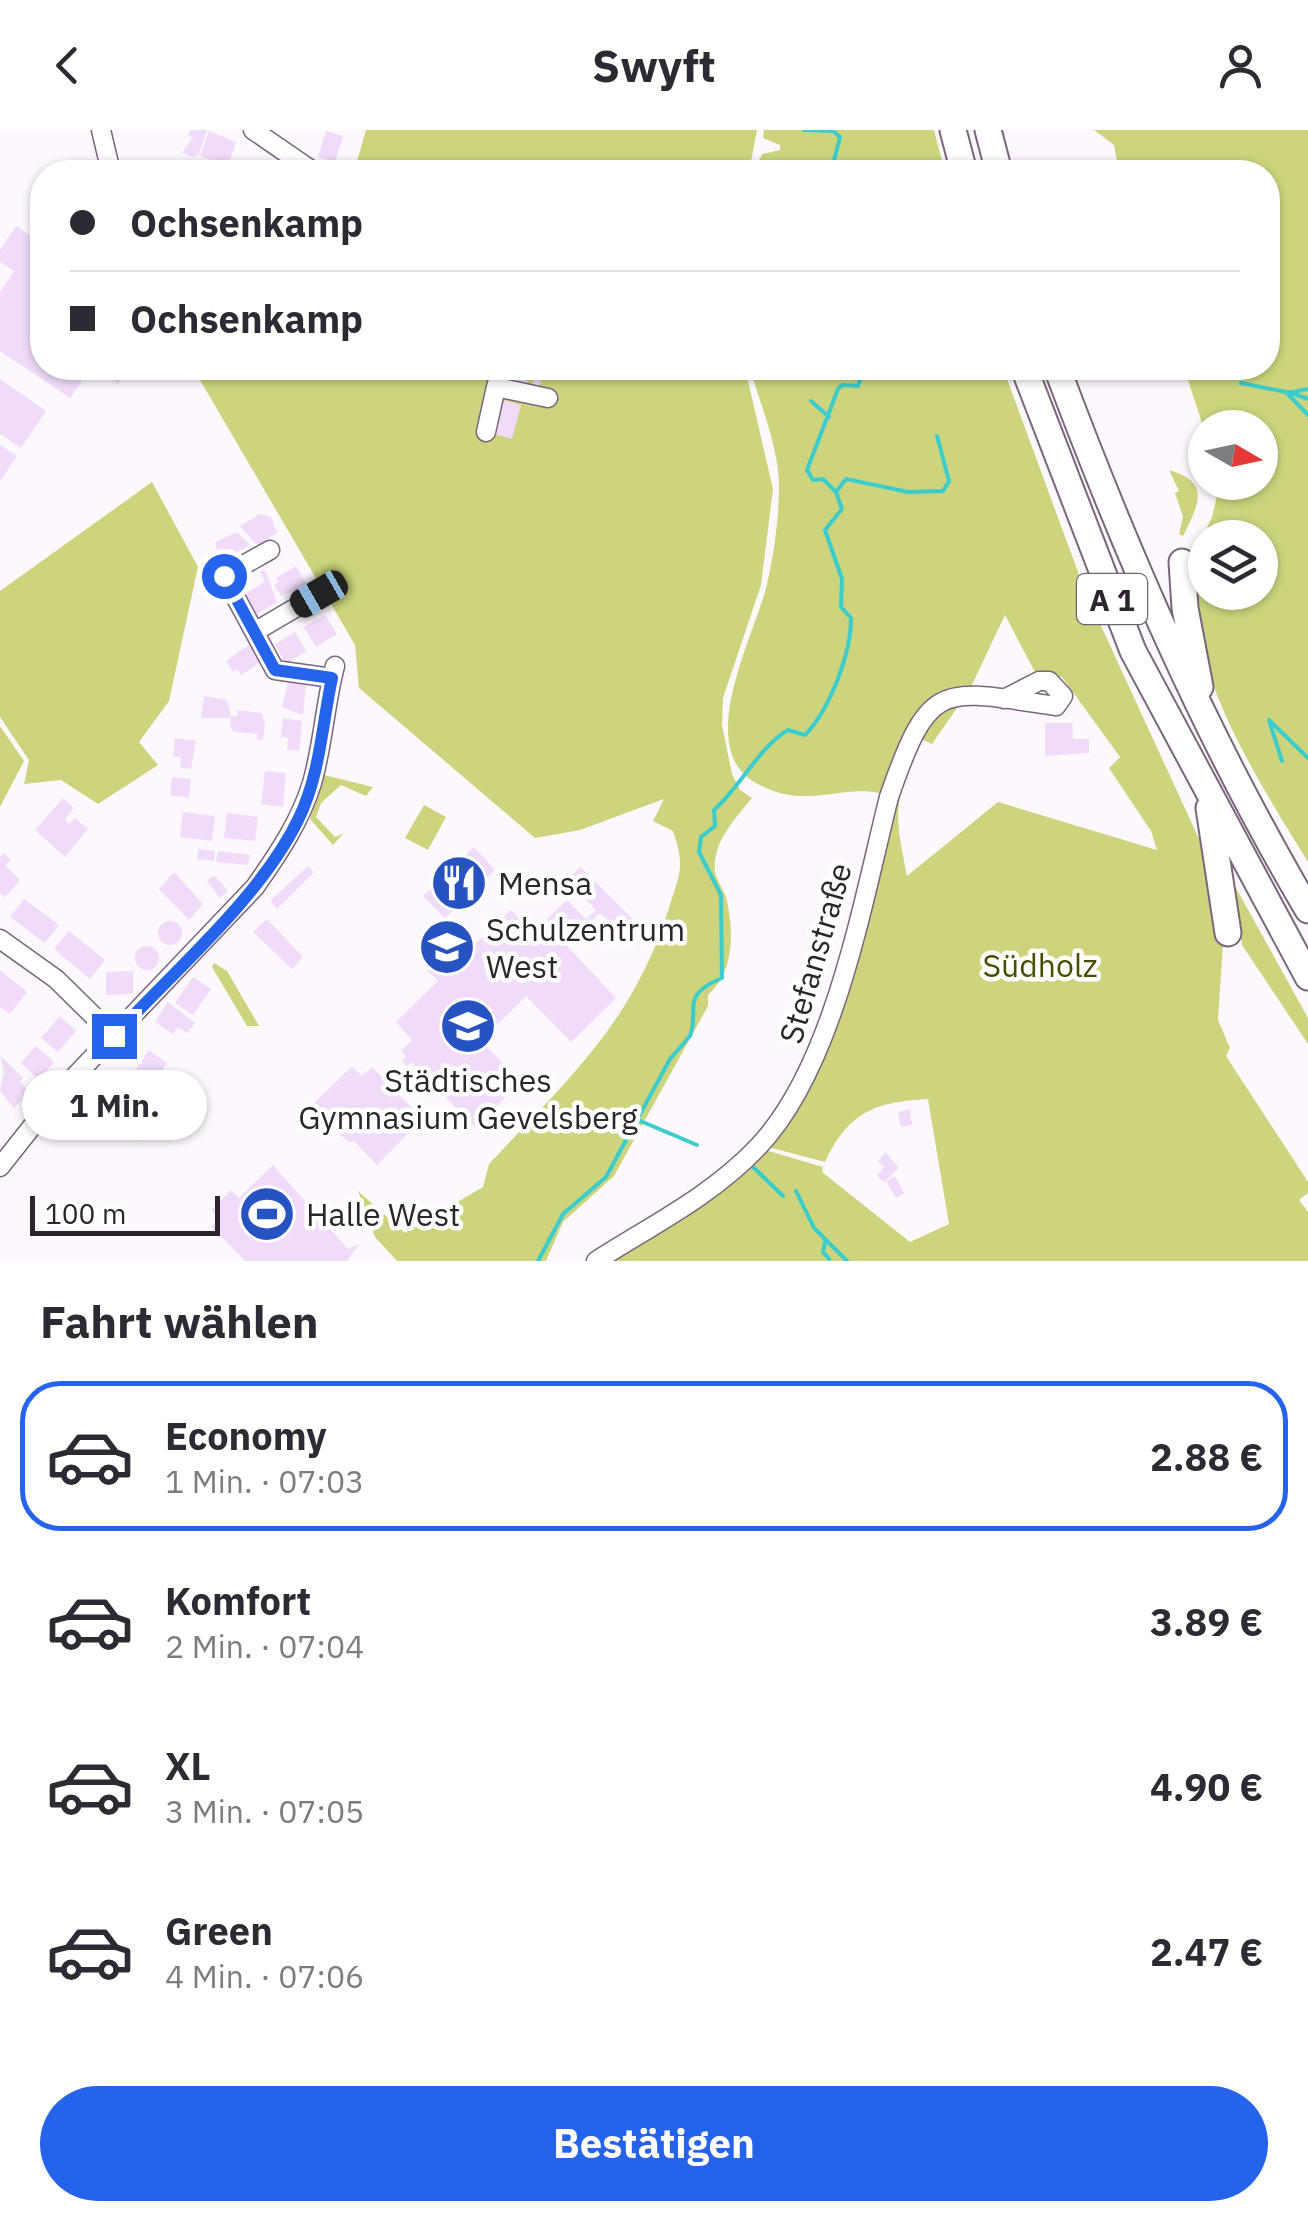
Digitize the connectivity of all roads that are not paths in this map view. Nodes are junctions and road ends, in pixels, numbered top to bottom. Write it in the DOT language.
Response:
graph roads {
  1 [pos="101,130"];
  2 [pos="253,130"];
  3 [pos="952,130"];
  4 [pos="988,130"];
  5 [pos="108,160"];
  6 [pos="297,160"];
  7 [pos="961,160"];
  8 [pos="996,160"];
  9 [pos="498,380"];
  10 [pos="1029,380"];
  11 [pos="1062,380"];
  12 [pos="496,387"];
  13 [pos="548,398"];
  14 [pos="486,432"];
  15 [pos="270,550"];
  16 [pos="1182,562"];
  17 [pos="319,594"];
  18 [pos="256,631"];
  19 [pos="1004,698"];
  20 [pos="1209,726"];
  21 [pos="1206,788"];
  22 [pos="1308,910"];
  23 [pos="1228,933"];
  24 [pos="0,940"];
  25 [pos="1308,977"];
  26 [pos="114,1036"];
  27 [pos="0,1167"];
  28 [pos="596,1261"];
  1 -- 5 [label="street"];
  2 -- 6 [label="street"];
  3 -- 7 [label="highway"];
  4 -- 8 [label="highway"];
  9 -- 12 [label="street"];
  10 -- 21 [label="highway, A 1"];
  11 -- 20 [label="highway, A 1"];
  12 -- 13 [label="street"];
  12 -- 14 [label="street"];
  15 -- 18 [label="street"];
  16 -- 20 [label="highway"];
  17 -- 18 [label="street"];
  18 -- 26 [label="street"];
  19 -- 28 [label="street, Stefanstraße"];
  20 -- 22 [label="highway, A 1"];
  21 -- 23 [label="highway"];
  21 -- 25 [label="highway, A 1"];
  24 -- 26 [label="street"];
  26 -- 27 [label="street"];
}
